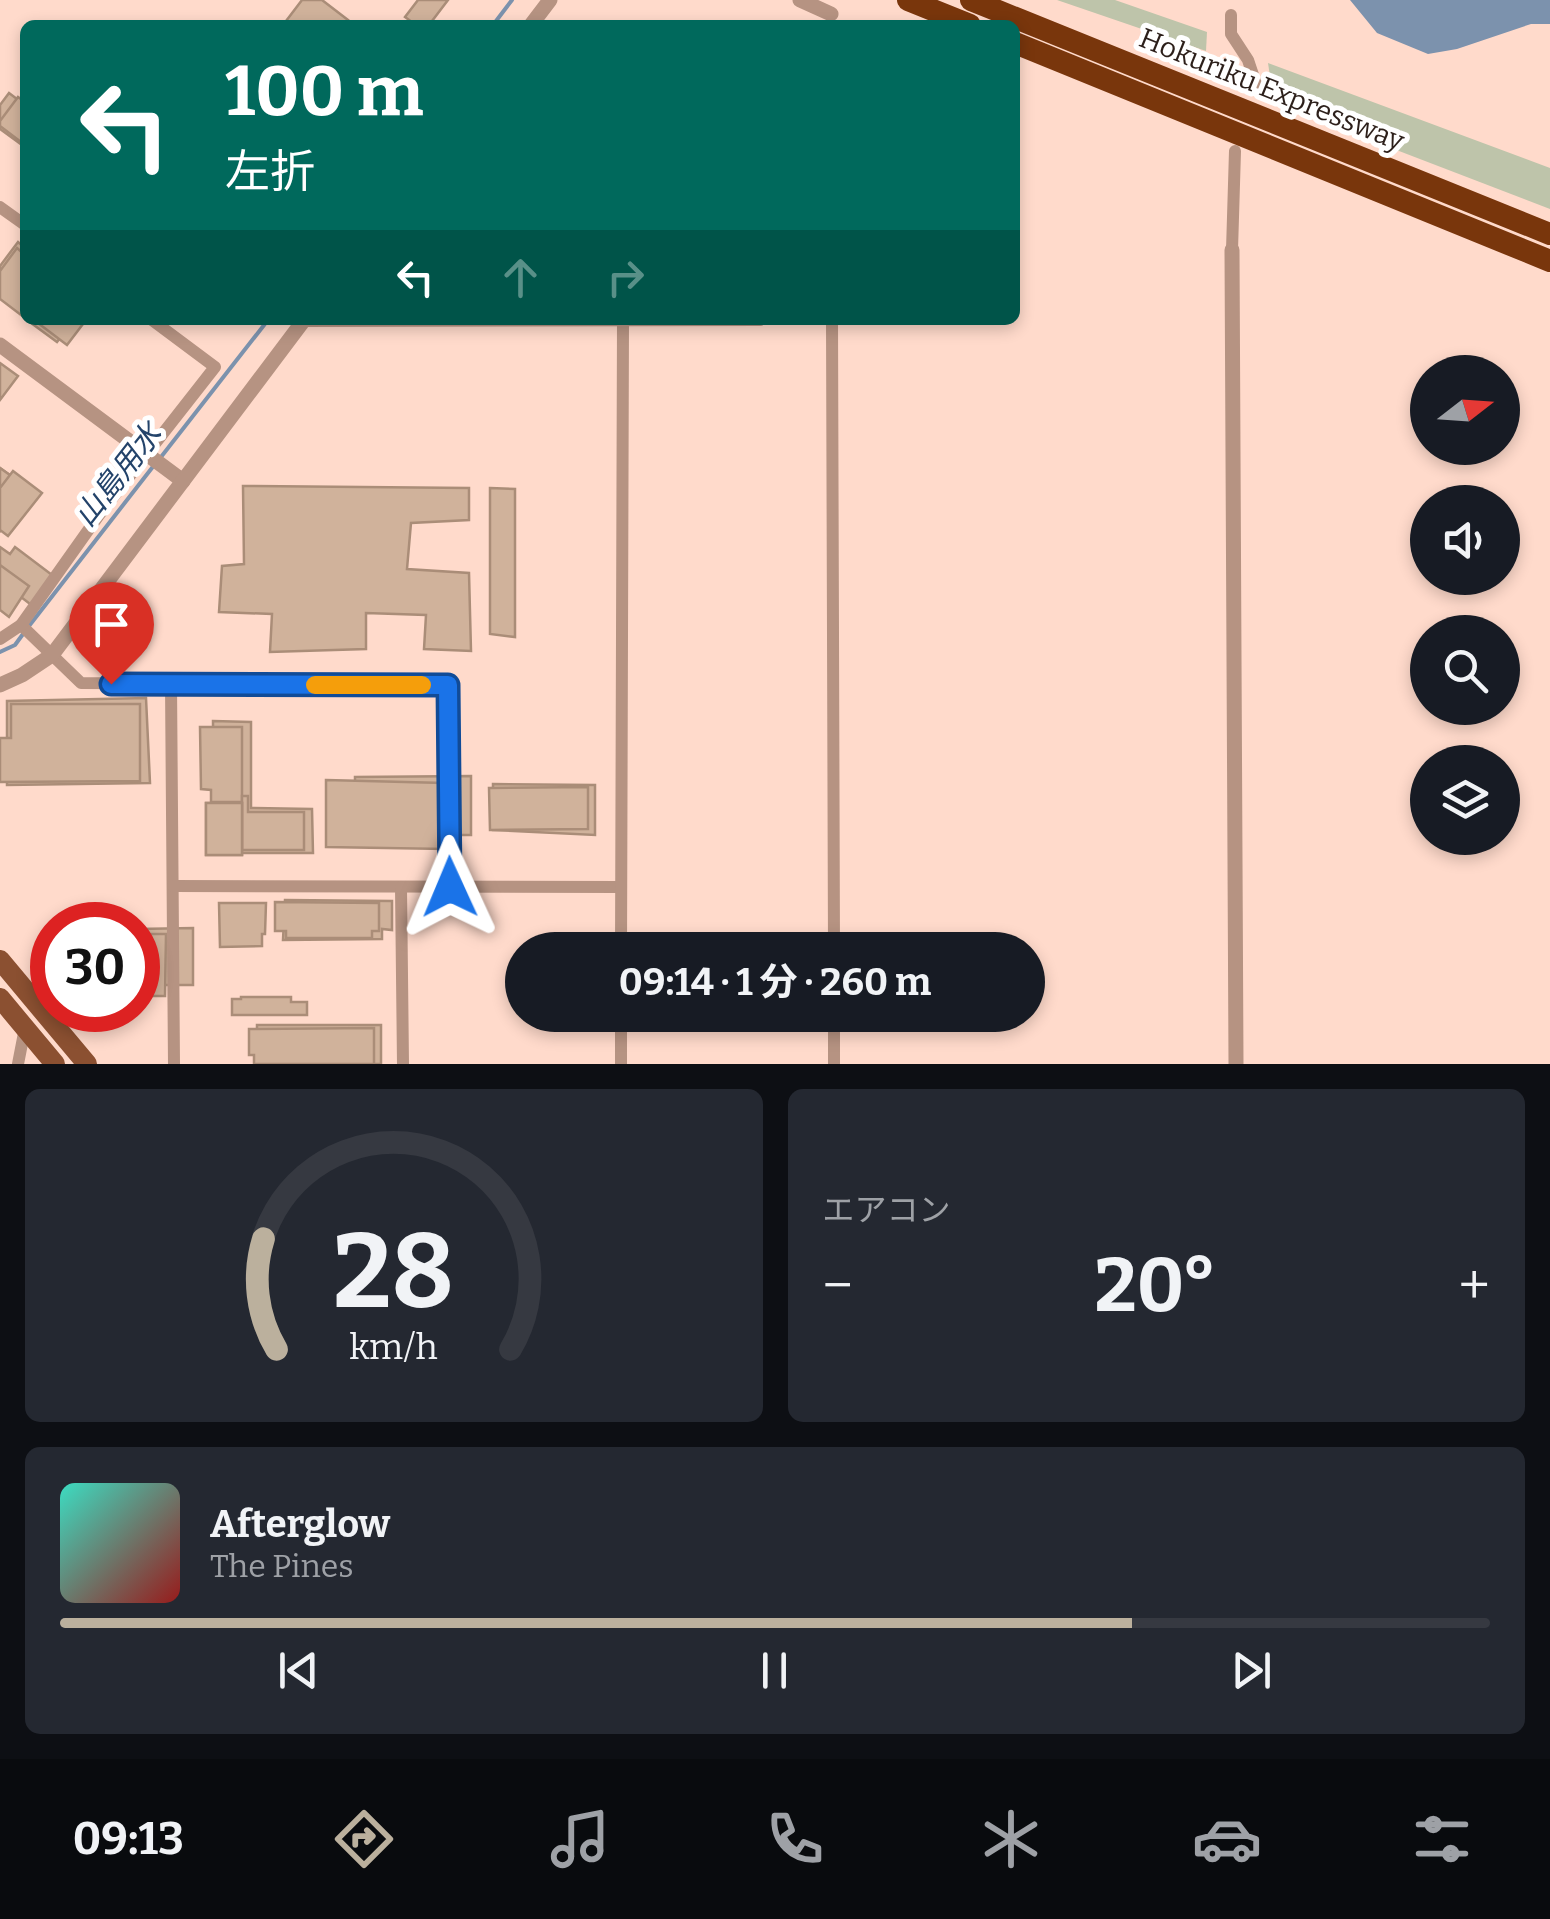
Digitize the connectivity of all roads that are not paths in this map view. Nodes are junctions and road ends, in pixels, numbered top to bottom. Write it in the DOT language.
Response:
graph roads {
  1 [pos="550,0"];
  2 [pos="800,0"];
  3 [pos="908,0"];
  4 [pos="971,0"];
  5 [pos="1231,15"];
  6 [pos="831,19"];
  7 [pos="535,20"];
  8 [pos="958,20"];
  9 [pos="1020,45"];
  10 [pos="1258,90"];
  11 [pos="1235,151"];
  12 [pos="1550,234"];
  13 [pos="1232,250"];
  14 [pos="1550,261"];
  15 [pos="159,325"];
  16 [pos="300,325"];
  17 [pos="623,325"];
  18 [pos="832,325"];
  19 [pos="0,345"];
  20 [pos="146,454"];
  21 [pos="182,481"];
  22 [pos="22,626"];
  23 [pos="0,638"];
  24 [pos="52,654"];
  25 [pos="171,685"];
  26 [pos="0,686"];
  27 [pos="172,886"];
  28 [pos="402,887"];
  29 [pos="450,887"];
  30 [pos="620,888"];
  31 [pos="620,932"];
  32 [pos="834,932"];
  33 [pos="0,960"];
  34 [pos="0,998"];
  35 [pos="25,1028"];
  36 [pos="621,1032"];
  37 [pos="834,1032"];
  38 [pos="18,1064"];
  39 [pos="55,1064"];
  40 [pos="87,1064"];
  41 [pos="174,1064"];
  42 [pos="403,1064"];
  43 [pos="621,1064"];
  44 [pos="834,1064"];
  45 [pos="1236,1064"];
  1 -- 7 [label="street"];
  2 -- 6 [label="street"];
  3 -- 8 [label="highway"];
  4 -- 12 [label="highway, Hokuriku Expressway"];
  5 -- 10 [label="street"];
  9 -- 14 [label="highway, Hokuriku Expressway"];
  11 -- 13 [label="street"];
  13 -- 45 [label="street"];
  15 -- 20 [label="street"];
  16 -- 21 [label="street"];
  17 -- 30 [label="street"];
  18 -- 32 [label="street"];
  19 -- 20 [label="street"];
  20 -- 21 [label="street"];
  20 -- 22 [label="street"];
  21 -- 24 [label="street"];
  22 -- 23 [label="street"];
  22 -- 24 [label="street"];
  24 -- 25 [label="street"];
  24 -- 26 [label="street"];
  25 -- 27 [label="street"];
  25 -- 29 [label="street"];
  27 -- 28 [label="street"];
  27 -- 41 [label="street"];
  28 -- 29 [label="street"];
  28 -- 42 [label="street"];
  29 -- 30 [label="street"];
  30 -- 31 [label="street"];
  33 -- 40 [label="main road"];
  34 -- 35 [label="main road"];
  35 -- 38 [label="street"];
  35 -- 39 [label="main road"];
  36 -- 43 [label="street"];
  37 -- 44 [label="street"];
}
